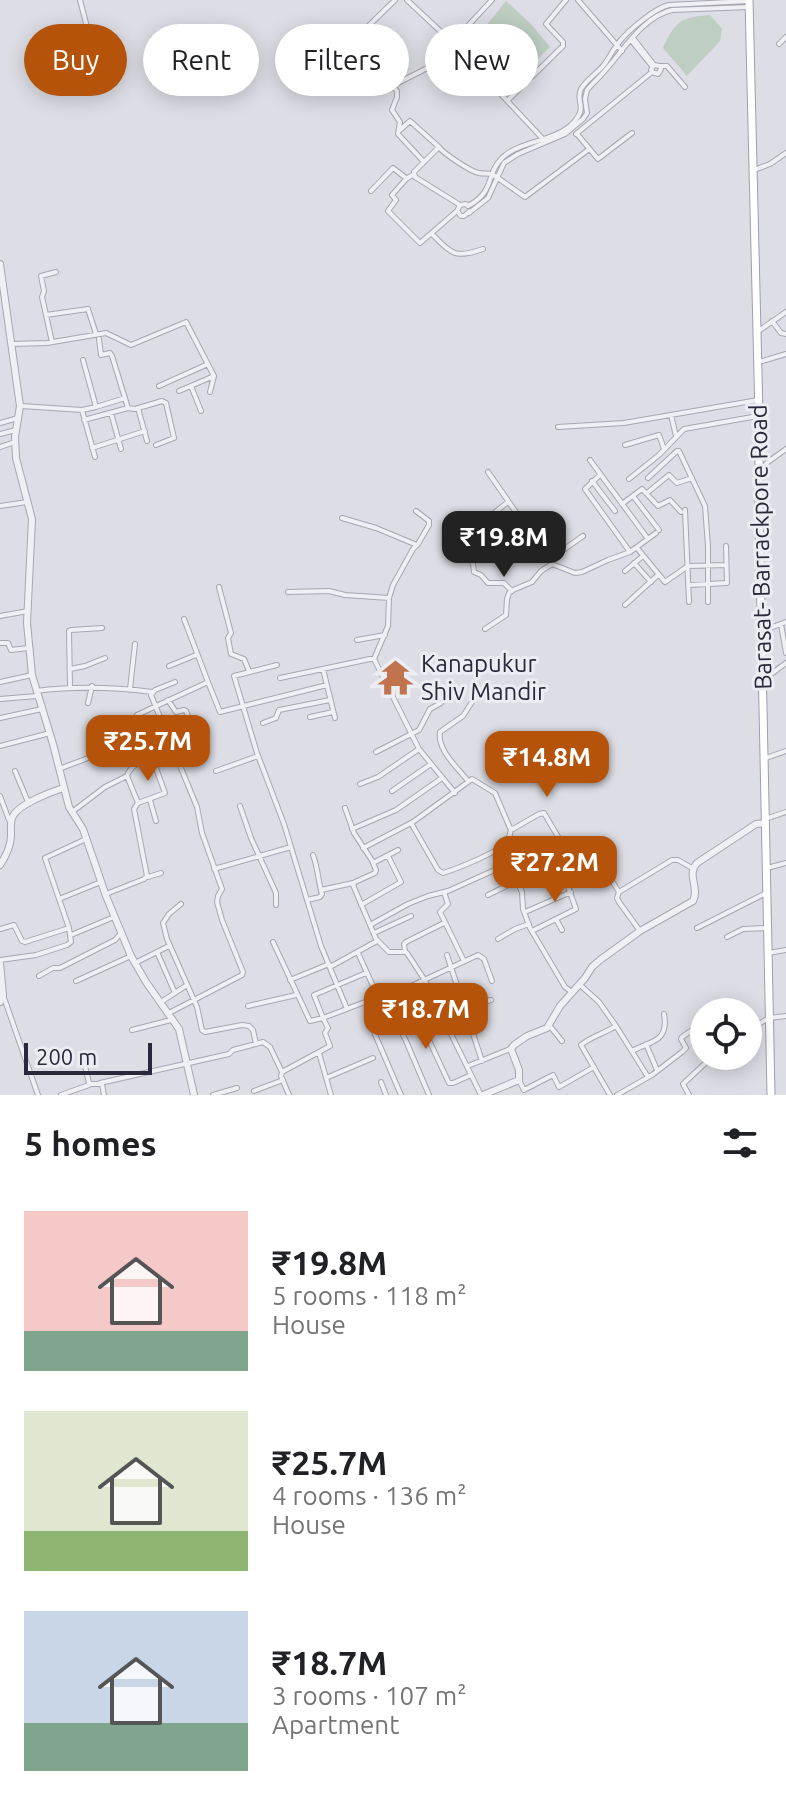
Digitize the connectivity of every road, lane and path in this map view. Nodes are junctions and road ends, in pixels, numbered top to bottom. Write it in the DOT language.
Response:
graph roads {
  1 [pos="80,0"];
  2 [pos="395,0"];
  3 [pos="407,0"];
  4 [pos="492,0"];
  5 [pos="566,0"];
  6 [pos="578,0"];
  7 [pos="749,3"];
  8 [pos="86,24"];
  9 [pos="370,24"];
  10 [pos="433,24"];
  11 [pos="470,24"];
  12 [pos="631,37"];
  13 [pos="786,37"];
  14 [pos="779,44"];
  15 [pos="617,45"];
  16 [pos="622,51"];
  17 [pos="655,68"];
  18 [pos="589,84"];
  19 [pos="685,87"];
  20 [pos="396,96"];
  21 [pos="504,96"];
  22 [pos="508,100"];
  23 [pos="398,132"];
  24 [pos="574,132"];
  25 [pos="632,133"];
  26 [pos="544,141"];
  27 [pos="439,147"];
  28 [pos="588,150"];
  29 [pos="786,153"];
  30 [pos="424,162"];
  31 [pos="754,170"];
  32 [pos="414,174"];
  33 [pos="494,176"];
  34 [pos="407,178"];
  35 [pos="371,191"];
  36 [pos="460,205"];
  37 [pos="468,206"];
  38 [pos="457,211"];
  39 [pos="469,213"];
  40 [pos="432,234"];
  41 [pos="483,249"];
  42 [pos="0,264"];
  43 [pos="56,272"];
  44 [pos="786,312"];
  45 [pos="46,315"];
  46 [pos="772,321"];
  47 [pos="756,333"];
  48 [pos="786,334"];
  49 [pos="97,337"];
  50 [pos="52,342"];
  51 [pos="11,344"];
  52 [pos="786,354"];
  53 [pos="83,360"];
  54 [pos="757,363"];
  55 [pos="208,364"];
  56 [pos="214,376"];
  57 [pos="159,386"];
  58 [pos="191,386"];
  59 [pos="179,391"];
  60 [pos="210,392"];
  61 [pos="125,398"];
  62 [pos="758,400"];
  63 [pos="20,406"];
  64 [pos="96,407"];
  65 [pos="128,408"];
  66 [pos="138,408"];
  67 [pos="82,410"];
  68 [pos="201,411"];
  69 [pos="111,413"];
  70 [pos="671,415"];
  71 [pos="759,416"];
  72 [pos="18,418"];
  73 [pos="84,420"];
  74 [pos="0,423"];
  75 [pos="558,427"];
  76 [pos="16,430"];
  77 [pos="145,431"];
  78 [pos="0,434"];
  79 [pos="676,437"];
  80 [pos="118,439"];
  81 [pos="147,441"];
  82 [pos="15,442"];
  83 [pos="156,445"];
  84 [pos="625,445"];
  85 [pos="0,447"];
  86 [pos="92,448"];
  87 [pos="121,449"];
  88 [pos="786,449"];
  89 [pos="664,450"];
  90 [pos="95,457"];
  91 [pos="590,460"];
  92 [pos="759,471"];
  93 [pos="488,472"];
  94 [pos="600,475"];
  95 [pos="648,478"];
  96 [pos="692,478"];
  97 [pos="629,479"];
  98 [pos="592,481"];
  99 [pos="612,490"];
  100 [pos="647,493"];
  101 [pos="603,496"];
  102 [pos="633,496"];
  103 [pos="27,502"];
  104 [pos="508,502"];
  105 [pos="595,503"];
  106 [pos="622,504"];
  107 [pos="0,506"];
  108 [pos="416,511"];
  109 [pos="615,511"];
  110 [pos="557,516"];
  111 [pos="342,518"];
  112 [pos="530,534"];
  113 [pos="583,536"];
  114 [pos="648,539"];
  115 [pos="515,543"];
  116 [pos="417,545"];
  117 [pos="726,546"];
  118 [pos="637,548"];
  119 [pos="630,552"];
  120 [pos="643,556"];
  121 [pos="550,562"];
  122 [pos="634,563"];
  123 [pos="726,565"];
  124 [pos="688,566"];
  125 [pos="708,566"];
  126 [pos="625,571"];
  127 [pos="658,575"];
  128 [pos="651,582"];
  129 [pos="708,584"];
  130 [pos="689,585"];
  131 [pos="219,587"];
  132 [pos="512,591"];
  133 [pos="288,592"];
  134 [pos="389,598"];
  135 [pos="689,602"];
  136 [pos="708,602"];
  137 [pos="625,605"];
  138 [pos="28,611"];
  139 [pos="0,616"];
  140 [pos="184,619"];
  141 [pos="784,623"];
  142 [pos="102,628"];
  143 [pos="485,629"];
  144 [pos="762,631"];
  145 [pos="385,635"];
  146 [pos="357,640"];
  147 [pos="0,643"];
  148 [pos="135,644"];
  149 [pos="28,648"];
  150 [pos="786,653"];
  151 [pos="196,655"];
  152 [pos="105,658"];
  153 [pos="374,659"];
  154 [pos="786,663"];
  155 [pos="277,665"];
  156 [pos="169,666"];
  157 [pos="70,669"];
  158 [pos="323,669"];
  159 [pos="249,671"];
  160 [pos="32,675"];
  161 [pos="280,678"];
  162 [pos="763,680"];
  163 [pos="0,682"];
  164 [pos="175,682"];
  165 [pos="208,682"];
  166 [pos="327,685"];
  167 [pos="92,686"];
  168 [pos="70,687"];
  169 [pos="130,689"];
  170 [pos="152,692"];
  171 [pos="37,693"];
  172 [pos="0,699"];
  173 [pos="168,700"];
  174 [pos="330,700"];
  175 [pos="472,702"];
  176 [pos="88,703"];
  177 [pos="441,703"];
  178 [pos="155,706"];
  179 [pos="242,706"];
  180 [pos="42,709"];
  181 [pos="137,715"];
  182 [pos="310,717"];
  183 [pos="0,718"];
  184 [pos="263,723"];
  185 [pos="50,733"];
  186 [pos="196,735"];
  187 [pos="411,735"];
  188 [pos="168,736"];
  189 [pos="116,737"];
  190 [pos="150,742"];
  191 [pos="0,746"];
  192 [pos="173,749"];
  193 [pos="419,749"];
  194 [pos="786,751"];
  195 [pos="376,752"];
  196 [pos="258,756"];
  197 [pos="152,757"];
  198 [pos="764,758"];
  199 [pos="431,764"];
  200 [pos="59,769"];
  201 [pos="15,771"];
  202 [pos="216,771"];
  203 [pos="127,776"];
  204 [pos="442,778"];
  205 [pos="468,781"];
  206 [pos="360,784"];
  207 [pos="63,788"];
  208 [pos="392,791"];
  209 [pos="455,793"];
  210 [pos="0,796"];
  211 [pos="150,800"];
  212 [pos="138,803"];
  213 [pos="28,804"];
  214 [pos="240,806"];
  215 [pos="2,807"];
  216 [pos="345,808"];
  217 [pos="72,812"];
  218 [pos="786,812"];
  219 [pos="156,821"];
  220 [pos="766,821"];
  221 [pos="411,823"];
  222 [pos="11,824"];
  223 [pos="352,829"];
  224 [pos="511,829"];
  225 [pos="86,839"];
  226 [pos="502,846"];
  227 [pos="291,847"];
  228 [pos="363,848"];
  229 [pos="398,850"];
  230 [pos="567,853"];
  231 [pos="313,855"];
  232 [pos="388,856"];
  233 [pos="260,857"];
  234 [pos="373,863"];
  235 [pos="786,863"];
  236 [pos="508,864"];
  237 [pos="0,865"];
  238 [pos="692,868"];
  239 [pos="767,868"];
  240 [pos="214,869"];
  241 [pos="562,870"];
  242 [pos="161,873"];
  243 [pos="581,876"];
  244 [pos="146,878"];
  245 [pos="517,879"];
  246 [pos="101,882"];
  247 [pos="353,883"];
  248 [pos="567,884"];
  249 [pos="321,890"];
  250 [pos="444,892"];
  251 [pos="571,892"];
  252 [pos="619,892"];
  253 [pos="768,892"];
  254 [pos="106,894"];
  255 [pos="488,895"];
  256 [pos="59,899"];
  257 [pos="306,900"];
  258 [pos="181,904"];
  259 [pos="276,905"];
  260 [pos="361,905"];
  261 [pos="525,913"];
  262 [pos="411,916"];
  263 [pos="114,917"];
  264 [pos="556,919"];
  265 [pos="444,923"];
  266 [pos="529,924"];
  267 [pos="370,925"];
  268 [pos="69,928"];
  269 [pos="697,928"];
  270 [pos="767,928"];
  271 [pos="0,929"];
  272 [pos="562,930"];
  273 [pos="532,931"];
  274 [pos="640,931"];
  275 [pos="121,933"];
  276 [pos="374,933"];
  277 [pos="71,935"];
  278 [pos="727,937"];
  279 [pos="498,939"];
  280 [pos="378,941"];
  281 [pos="273,942"];
  282 [pos="170,946"];
  283 [pos="786,950"];
  284 [pos="157,952"];
  285 [pos="405,952"];
  286 [pos="358,953"];
  287 [pos="768,953"];
  288 [pos="447,955"];
  289 [pos="131,956"];
  290 [pos="464,961"];
  291 [pos="0,962"];
  292 [pos="135,963"];
  293 [pos="329,966"];
  294 [pos="451,967"];
  295 [pos="366,973"];
  296 [pos="39,976"];
  297 [pos="290,980"];
  298 [pos="425,980"];
  299 [pos="76,981"];
  300 [pos="492,981"];
  301 [pos="579,984"];
  302 [pos="187,985"];
  303 [pos="338,985"];
  304 [pos="402,991"];
  305 [pos="175,993"];
  306 [pos="573,993"];
  307 [pos="296,995"];
  308 [pos="378,997"];
  309 [pos="2,998"];
  310 [pos="194,999"];
  311 [pos="491,1000"];
  312 [pos="161,1002"];
  313 [pos="383,1004"];
  314 [pos="248,1006"];
  315 [pos="464,1008"];
  316 [pos="347,1009"];
  317 [pos="664,1014"];
  318 [pos="171,1016"];
  319 [pos="786,1016"];
  320 [pos="323,1018"];
  321 [pos="769,1018"];
  322 [pos="416,1019"];
  323 [pos="762,1022"];
  324 [pos="371,1025"];
  325 [pos="549,1025"];
  326 [pos="616,1026"];
  327 [pos="132,1030"];
  328 [pos="690,1032"];
  329 [pos="427,1036"];
  330 [pos="562,1041"];
  331 [pos="256,1044"];
  332 [pos="646,1044"];
  333 [pos="511,1049"];
  334 [pos="632,1051"];
  335 [pos="82,1053"];
  336 [pos="319,1053"];
  337 [pos="373,1058"];
  338 [pos="482,1061"];
  339 [pos="187,1064"];
  340 [pos="468,1066"];
  341 [pos="595,1067"];
  342 [pos="657,1070"];
  343 [pos="698,1070"];
  344 [pos="282,1072"];
  345 [pos="471,1075"];
  346 [pos="648,1077"];
  347 [pos="326,1078"];
  348 [pos="283,1080"];
  349 [pos="519,1080"];
  350 [pos="381,1082"];
  351 [pos="100,1083"];
  352 [pos="90,1084"];
  353 [pos="237,1088"];
  354 [pos="261,1088"];
  355 [pos="254,1091"];
  356 [pos="487,1094"];
  357 [pos="37,1095"];
  358 [pos="61,1095"];
  359 [pos="104,1095"];
  360 [pos="194,1095"];
  361 [pos="213,1095"];
  362 [pos="263,1095"];
  363 [pos="289,1095"];
  364 [pos="331,1095"];
  365 [pos="386,1095"];
  366 [pos="401,1095"];
  367 [pos="429,1095"];
  368 [pos="610,1095"];
  369 [pos="617,1095"];
  370 [pos="689,1095"];
  371 [pos="771,1095"];
  1 -- 8 [label="street"];
  2 -- 9 [label="street"];
  3 -- 10 [label="street"];
  4 -- 11 [label="street"];
  5 -- 22 [label="street"];
  6 -- 15 [label="street"];
  7 -- 12 [label="street"];
  7 -- 31 [label="main road, Barasat- Barrackpore Road"];
  12 -- 15 [label="street"];
  12 -- 16 [label="street"];
  12 -- 17 [label="street"];
  13 -- 14 [label="street"];
  15 -- 16 [label="street"];
  15 -- 18 [label="street"];
  16 -- 18 [label="street"];
  17 -- 19 [label="street"];
  17 -- 24 [label="street"];
  18 -- 24 [label="street"];
  18 -- 26 [label="street"];
  20 -- 23 [label="street"];
  21 -- 22 [label="street"];
  22 -- 26 [label="street"];
  23 -- 27 [label="street"];
  23 -- 30 [label="street"];
  24 -- 26 [label="street"];
  24 -- 28 [label="street"];
  25 -- 28 [label="street"];
  26 -- 33 [label="street"];
  27 -- 30 [label="street"];
  27 -- 33 [label="street"];
  28 -- 33 [label="street"];
  29 -- 31 [label="street"];
  30 -- 32 [label="street"];
  31 -- 47 [label="main road, Barasat- Barrackpore Road"];
  32 -- 34 [label="street"];
  32 -- 36 [label="street"];
  33 -- 37 [label="street"];
  33 -- 39 [label="street"];
  34 -- 35 [label="street"];
  34 -- 40 [label="street"];
  36 -- 37 [label="street"];
  36 -- 38 [label="street"];
  37 -- 39 [label="street"];
  38 -- 39 [label="street"];
  38 -- 40 [label="street"];
  40 -- 41 [label="street"];
  42 -- 51 [label="street"];
  43 -- 45 [label="street"];
  44 -- 46 [label="street"];
  45 -- 49 [label="street"];
  45 -- 50 [label="street"];
  46 -- 47 [label="street"];
  46 -- 48 [label="street"];
  47 -- 54 [label="main road, Barasat- Barrackpore Road"];
  49 -- 50 [label="street"];
  49 -- 55 [label="street"];
  49 -- 61 [label="street"];
  50 -- 51 [label="street"];
  51 -- 63 [label="street"];
  52 -- 54 [label="street"];
  53 -- 64 [label="street"];
  54 -- 62 [label="main road, Barasat- Barrackpore Road"];
  55 -- 56 [label="street"];
  55 -- 57 [label="street"];
  56 -- 58 [label="street"];
  56 -- 60 [label="street"];
  58 -- 59 [label="street"];
  58 -- 68 [label="street"];
  61 -- 64 [label="street"];
  61 -- 65 [label="street"];
  62 -- 70 [label="street"];
  62 -- 71 [label="main road, Barasat- Barrackpore Road"];
  63 -- 67 [label="street"];
  63 -- 72 [label="street"];
  64 -- 67 [label="street"];
  65 -- 66 [label="street"];
  65 -- 69 [label="street"];
  66 -- 77 [label="street"];
  66 -- 83 [label="street"];
  67 -- 73 [label="street"];
  69 -- 73 [label="street"];
  69 -- 80 [label="street"];
  70 -- 75 [label="street"];
  70 -- 79 [label="street"];
  71 -- 79 [label="street"];
  71 -- 92 [label="main road, Barasat- Barrackpore Road"];
  72 -- 74 [label="street"];
  72 -- 76 [label="street"];
  73 -- 86 [label="street"];
  76 -- 78 [label="street"];
  76 -- 82 [label="street"];
  77 -- 80 [label="street"];
  77 -- 81 [label="street"];
  79 -- 89 [label="street"];
  80 -- 86 [label="street"];
  80 -- 87 [label="street"];
  82 -- 85 [label="street"];
  82 -- 103 [label="street"];
  84 -- 89 [label="street"];
  86 -- 90 [label="street"];
  88 -- 92 [label="street"];
  89 -- 97 [label="street"];
  91 -- 94 [label="street"];
  92 -- 144 [label="main road, Barasat- Barrackpore Road"];
  93 -- 104 [label="street"];
  94 -- 98 [label="street"];
  94 -- 99 [label="street"];
  95 -- 96 [label="street"];
  96 -- 100 [label="street"];
  96 -- 125 [label="street"];
  98 -- 101 [label="street"];
  98 -- 105 [label="street"];
  99 -- 101 [label="street"];
  99 -- 106 [label="street"];
  100 -- 102 [label="street"];
  100 -- 124 [label="street"];
  101 -- 105 [label="street"];
  101 -- 109 [label="street"];
  102 -- 106 [label="street"];
  102 -- 114 [label="street"];
  103 -- 107 [label="street"];
  103 -- 138 [label="street"];
  104 -- 112 [label="street"];
  104 -- 132 [label="street"];
  105 -- 119 [label="street"];
  106 -- 114 [label="street"];
  108 -- 116 [label="street"];
  110 -- 112 [label="street"];
  111 -- 116 [label="street"];
  112 -- 115 [label="street"];
  112 -- 121 [label="street"];
  113 -- 121 [label="street"];
  114 -- 118 [label="street"];
  116 -- 134 [label="street"];
  117 -- 123 [label="street"];
  118 -- 119 [label="street"];
  118 -- 120 [label="street"];
  119 -- 121 [label="street"];
  120 -- 122 [label="street"];
  120 -- 127 [label="street"];
  121 -- 132 [label="street"];
  122 -- 126 [label="street"];
  122 -- 128 [label="street"];
  123 -- 125 [label="street"];
  123 -- 129 [label="street"];
  124 -- 125 [label="street"];
  124 -- 127 [label="street"];
  124 -- 130 [label="street"];
  125 -- 129 [label="street"];
  127 -- 128 [label="street"];
  128 -- 137 [label="street"];
  129 -- 130 [label="street"];
  129 -- 136 [label="street"];
  130 -- 135 [label="street"];
  131 -- 159 [label="street"];
  132 -- 143 [label="street"];
  133 -- 134 [label="street"];
  134 -- 145 [label="street"];
  138 -- 139 [label="street"];
  138 -- 149 [label="street"];
  140 -- 151 [label="street"];
  141 -- 144 [label="street"];
  141 -- 150 [label="street"];
  142 -- 157 [label="street"];
  144 -- 162 [label="main road, Barasat- Barrackpore Road"];
  145 -- 146 [label="street"];
  145 -- 153 [label="street"];
  147 -- 149 [label="street"];
  148 -- 169 [label="street"];
  149 -- 160 [label="street"];
  151 -- 156 [label="street"];
  151 -- 165 [label="street"];
  152 -- 157 [label="street"];
  153 -- 158 [label="street"];
  153 -- 187 [label="street"];
  154 -- 162 [label="street"];
  155 -- 159 [label="street"];
  157 -- 168 [label="street"];
  158 -- 161 [label="street"];
  158 -- 166 [label="street"];
  159 -- 179 [label="street"];
  160 -- 163 [label="street"];
  160 -- 171 [label="street"];
  162 -- 198 [label="main road, Barasat- Barrackpore Road"];
  164 -- 170 [label="street"];
  165 -- 173 [label="street"];
  165 -- 179 [label="street"];
  166 -- 174 [label="street"];
  166 -- 179 [label="street"];
  167 -- 168 [label="street"];
  167 -- 169 [label="street"];
  167 -- 176 [label="street"];
  168 -- 171 [label="street"];
  169 -- 170 [label="street"];
  170 -- 178 [label="street"];
  171 -- 172 [label="street"];
  171 -- 180 [label="street"];
  173 -- 178 [label="street"];
  173 -- 186 [label="street"];
  174 -- 182 [label="street"];
  174 -- 184 [label="street"];
  175 -- 205 [label="street"];
  177 -- 187 [label="street"];
  178 -- 181 [label="street"];
  178 -- 188 [label="street"];
  179 -- 196 [label="street"];
  180 -- 183 [label="street"];
  180 -- 185 [label="street"];
  185 -- 191 [label="street"];
  185 -- 200 [label="street"];
  187 -- 193 [label="street"];
  187 -- 195 [label="street"];
  188 -- 190 [label="street"];
  188 -- 192 [label="street"];
  189 -- 200 [label="street"];
  192 -- 197 [label="street"];
  192 -- 240 [label="street"];
  193 -- 199 [label="street"];
  193 -- 206 [label="street"];
  194 -- 198 [label="street"];
  196 -- 202 [label="street"];
  196 -- 227 [label="street"];
  197 -- 203 [label="street"];
  197 -- 211 [label="street"];
  198 -- 220 [label="main road, Barasat- Barrackpore Road"];
  199 -- 204 [label="street"];
  199 -- 208 [label="street"];
  200 -- 207 [label="street"];
  201 -- 213 [label="street"];
  203 -- 212 [label="street"];
  203 -- 217 [label="street"];
  204 -- 209 [label="street"];
  204 -- 223 [label="street"];
  205 -- 209 [label="street"];
  205 -- 224 [label="street"];
  207 -- 213 [label="street"];
  207 -- 217 [label="street"];
  209 -- 221 [label="street"];
  210 -- 215 [label="street"];
  211 -- 212 [label="street"];
  211 -- 219 [label="street"];
  212 -- 244 [label="street"];
  213 -- 222 [label="street"];
  214 -- 233 [label="street"];
  215 -- 222 [label="street"];
  216 -- 223 [label="street"];
  217 -- 225 [label="street"];
  218 -- 220 [label="street"];
  220 -- 238 [label="street"];
  220 -- 239 [label="main road, Barasat- Barrackpore Road"];
  221 -- 226 [label="street"];
  221 -- 228 [label="street"];
  222 -- 237 [label="street"];
  223 -- 228 [label="street"];
  224 -- 226 [label="street"];
  224 -- 230 [label="street"];
  225 -- 246 [label="street"];
  225 -- 256 [label="street"];
  226 -- 236 [label="street"];
  227 -- 233 [label="street"];
  227 -- 257 [label="street"];
  228 -- 234 [label="street"];
  229 -- 232 [label="street"];
  230 -- 243 [label="street"];
  230 -- 245 [label="street"];
  231 -- 249 [label="street"];
  232 -- 234 [label="street"];
  232 -- 260 [label="street"];
  233 -- 240 [label="street"];
  233 -- 259 [label="street"];
  234 -- 247 [label="street"];
  235 -- 239 [label="street"];
  236 -- 245 [label="street"];
  236 -- 250 [label="street"];
  238 -- 252 [label="street"];
  238 -- 274 [label="street"];
  239 -- 253 [label="main road, Barasat- Barrackpore Road"];
  240 -- 310 [label="street"];
  241 -- 248 [label="street"];
  242 -- 244 [label="street"];
  243 -- 248 [label="street"];
  243 -- 252 [label="street"];
  244 -- 254 [label="street"];
  245 -- 255 [label="street"];
  245 -- 261 [label="street"];
  246 -- 254 [label="street"];
  246 -- 256 [label="street"];
  247 -- 249 [label="street"];
  247 -- 260 [label="street"];
  248 -- 251 [label="street"];
  249 -- 257 [label="street"];
  250 -- 265 [label="street"];
  250 -- 267 [label="street"];
  251 -- 261 [label="street"];
  251 -- 264 [label="street"];
  252 -- 274 [label="street"];
  253 -- 269 [label="street"];
  253 -- 270 [label="main road, Barasat- Barrackpore Road"];
  254 -- 263 [label="street"];
  256 -- 268 [label="street"];
  257 -- 293 [label="street"];
  258 -- 282 [label="street"];
  260 -- 267 [label="street"];
  261 -- 266 [label="street"];
  262 -- 276 [label="street"];
  263 -- 275 [label="street"];
  263 -- 277 [label="street"];
  264 -- 272 [label="street"];
  264 -- 273 [label="street"];
  265 -- 285 [label="street"];
  265 -- 290 [label="street"];
  266 -- 273 [label="street"];
  266 -- 279 [label="street"];
  267 -- 276 [label="street"];
  268 -- 271 [label="street"];
  268 -- 277 [label="street"];
  270 -- 278 [label="street"];
  270 -- 287 [label="main road, Barasat- Barrackpore Road"];
  273 -- 306 [label="street"];
  274 -- 301 [label="street"];
  275 -- 289 [label="street"];
  275 -- 296 [label="street"];
  276 -- 280 [label="street"];
  277 -- 291 [label="street"];
  280 -- 285 [label="street"];
  280 -- 286 [label="street"];
  281 -- 297 [label="street"];
  282 -- 284 [label="street"];
  282 -- 302 [label="street"];
  283 -- 287 [label="street"];
  284 -- 292 [label="street"];
  284 -- 305 [label="street"];
  285 -- 298 [label="street"];
  286 -- 293 [label="street"];
  286 -- 295 [label="street"];
  287 -- 321 [label="main road, Barasat- Barrackpore Road"];
  288 -- 294 [label="street"];
  289 -- 292 [label="street"];
  289 -- 299 [label="street"];
  290 -- 294 [label="street"];
  290 -- 300 [label="street"];
  291 -- 309 [label="street"];
  292 -- 312 [label="street"];
  293 -- 297 [label="street"];
  293 -- 303 [label="street"];
  294 -- 298 [label="street"];
  294 -- 315 [label="street"];
  295 -- 303 [label="street"];
  295 -- 308 [label="street"];
  297 -- 307 [label="street"];
  298 -- 304 [label="street"];
  298 -- 340 [label="street"];
  301 -- 306 [label="street"];
  301 -- 326 [label="street"];
  302 -- 305 [label="street"];
  302 -- 310 [label="street"];
  303 -- 316 [label="street"];
  303 -- 320 [label="street"];
  304 -- 313 [label="street"];
  304 -- 322 [label="street"];
  305 -- 312 [label="street"];
  306 -- 325 [label="street"];
  307 -- 314 [label="street"];
  307 -- 320 [label="street"];
  308 -- 313 [label="street"];
  308 -- 316 [label="street"];
  309 -- 357 [label="street"];
  310 -- 318 [label="street"];
  310 -- 331 [label="street"];
  311 -- 315 [label="street"];
  312 -- 318 [label="street"];
  313 -- 367 [label="street"];
  315 -- 338 [label="street"];
  316 -- 320 [label="street"];
  317 -- 332 [label="street"];
  318 -- 327 [label="street"];
  318 -- 339 [label="street"];
  319 -- 321 [label="street"];
  320 -- 336 [label="street"];
  321 -- 323 [label="street"];
  321 -- 371 [label="main road, Barasat- Barrackpore Road"];
  324 -- 366 [label="street"];
  325 -- 330 [label="street"];
  325 -- 333 [label="street"];
  326 -- 334 [label="street"];
  326 -- 341 [label="street"];
  328 -- 342 [label="street"];
  329 -- 345 [label="street"];
  331 -- 339 [label="street"];
  331 -- 344 [label="street"];
  332 -- 334 [label="street"];
  332 -- 342 [label="street"];
  333 -- 338 [label="street"];
  333 -- 349 [label="street"];
  334 -- 346 [label="street"];
  335 -- 352 [label="street"];
  336 -- 344 [label="street"];
  336 -- 347 [label="street"];
  337 -- 347 [label="street"];
  338 -- 340 [label="street"];
  339 -- 351 [label="street"];
  339 -- 360 [label="street"];
  340 -- 345 [label="street"];
  341 -- 349 [label="street"];
  341 -- 368 [label="street"];
  342 -- 346 [label="street"];
  343 -- 370 [label="street"];
  344 -- 348 [label="street"];
  345 -- 356 [label="street"];
  346 -- 369 [label="street"];
  347 -- 364 [label="street"];
  348 -- 354 [label="street"];
  348 -- 363 [label="street"];
  349 -- 356 [label="street"];
  350 -- 365 [label="street"];
  351 -- 352 [label="street"];
  351 -- 359 [label="street"];
  352 -- 358 [label="street"];
  353 -- 361 [label="street"];
  354 -- 355 [label="street"];
  354 -- 362 [label="street"];
}
